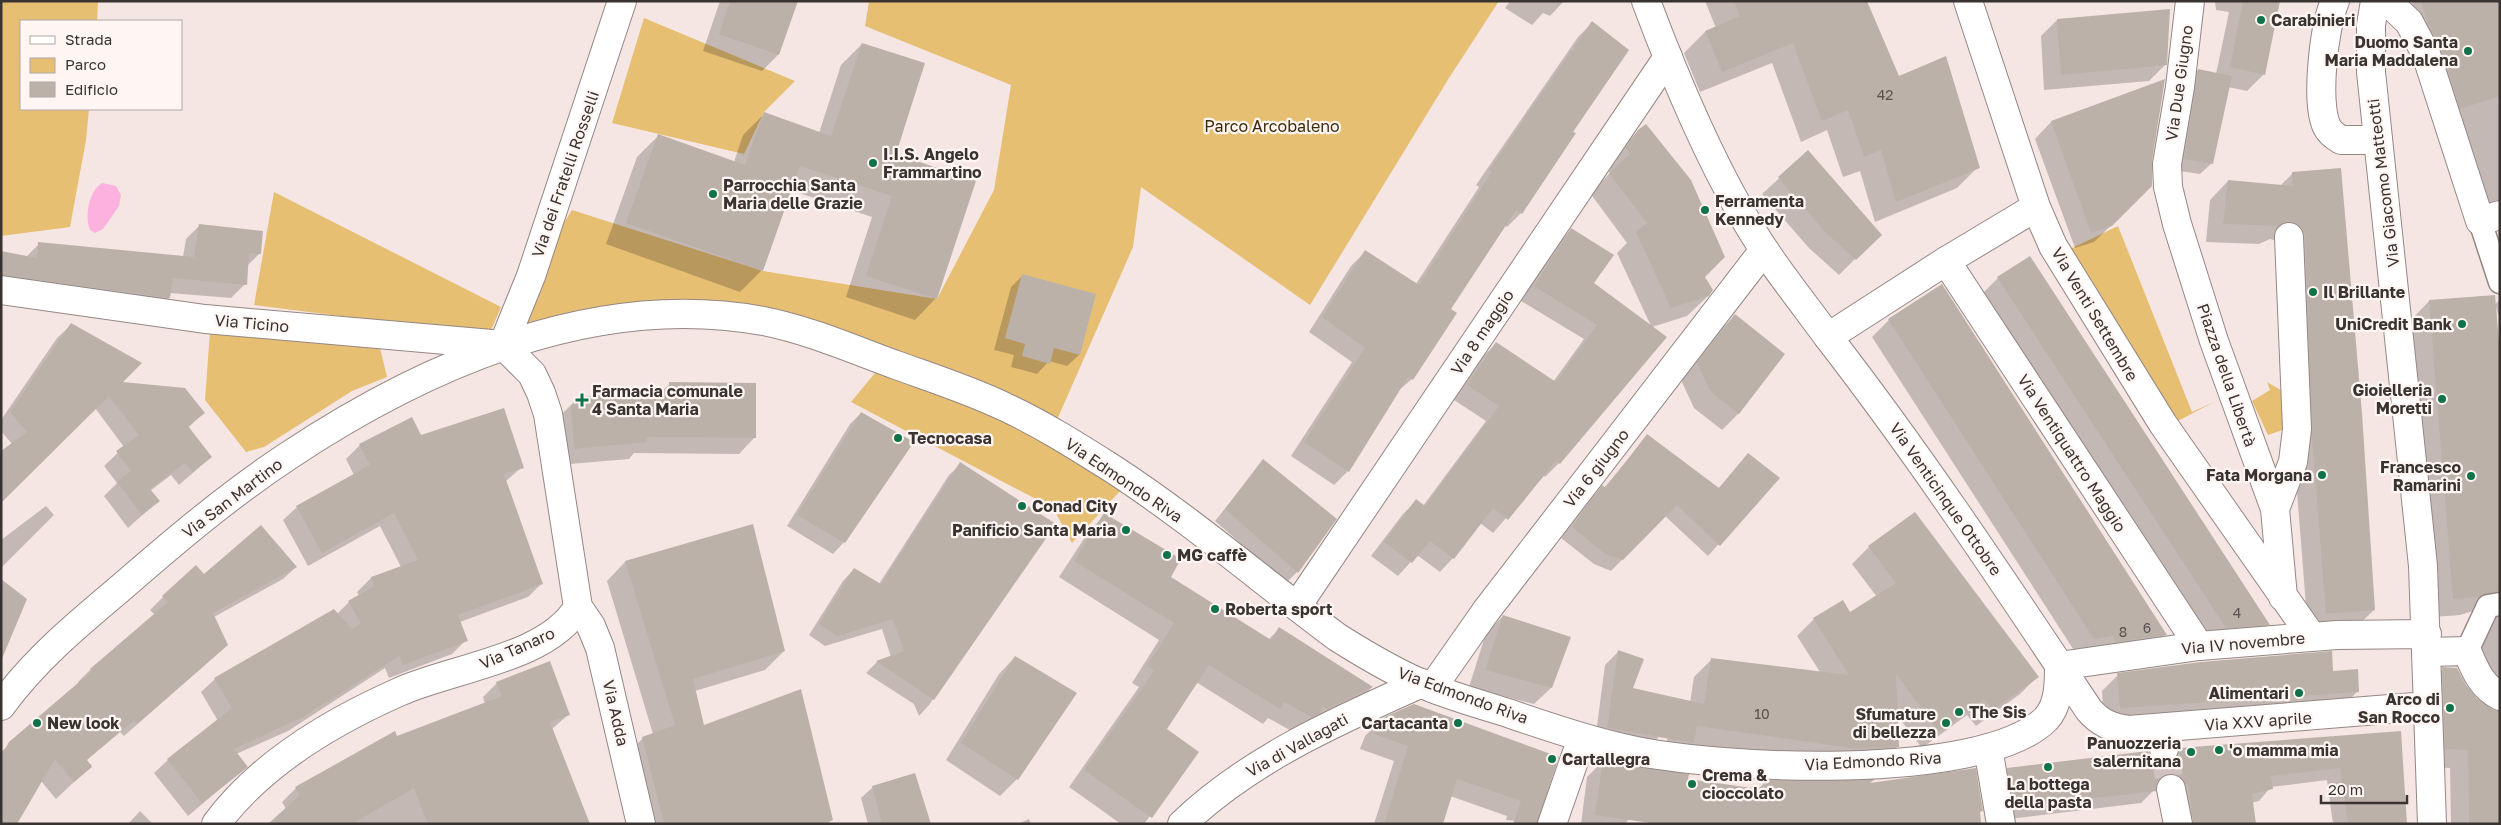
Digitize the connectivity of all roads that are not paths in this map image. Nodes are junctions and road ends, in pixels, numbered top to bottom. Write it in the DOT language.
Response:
graph roads {
  1 [pos="622,1"];
  2 [pos="1646,1"];
  3 [pos="1968,1"];
  4 [pos="2190,1"];
  5 [pos="2335,1"];
  6 [pos="2376,1"];
  7 [pos="2387,1"];
  8 [pos="1668,58"];
  9 [pos="2378,140"];
  10 [pos="2167,164"];
  11 [pos="2036,207"];
  12 [pos="2490,218"];
  13 [pos="2289,237"];
  14 [pos="1764,250"];
  15 [pos="1946,261"];
  16 [pos="2500,282"];
  17 [pos="1,290"];
  18 [pos="1828,337"];
  19 [pos="503,345"];
  20 [pos="2275,509"];
  21 [pos="2283,597"];
  22 [pos="2500,604"];
  23 [pos="1297,606"];
  24 [pos="578,607"];
  25 [pos="2312,637"];
  26 [pos="2427,643"];
  27 [pos="2199,646"];
  28 [pos="2468,651"];
  29 [pos="2059,666"];
  30 [pos="1427,685"];
  31 [pos="5,693"];
  32 [pos="2500,696"];
  33 [pos="2426,706"];
  34 [pos="1582,738"];
  35 [pos="1988,748"];
  36 [pos="2171,789"];
  37 [pos="216,824"];
  38 [pos="641,824"];
  39 [pos="1182,824"];
  40 [pos="1552,824"];
  41 [pos="2001,824"];
  42 [pos="2178,824"];
  43 [pos="2432,824"];
  1 -- 19 [label="street, Via dei Fratelli Rosselli"];
  2 -- 8 [label="street, Via Venticinque Ottobre"];
  3 -- 11 [label="street, Via Venti Settembre"];
  4 -- 10 [label="street, Via Due Giugno"];
  5 -- 9 [label="street"];
  6 -- 9 [label="street, Via Giacomo Matteotti"];
  7 -- 12 [label="street"];
  8 -- 14 [label="street, Via Venticinque Ottobre"];
  8 -- 23 [label="street, Via 8 maggio"];
  9 -- 26 [label="street, Via Giacomo Matteotti"];
  10 -- 20 [label="street, Piazza della Libertà"];
  11 -- 15 [label="street"];
  11 -- 21 [label="street, Via Venti Settembre"];
  12 -- 16 [label="street"];
  13 -- 20 [label="street"];
  14 -- 18 [label="street, Via Venticinque Ottobre"];
  14 -- 30 [label="street, Via 6 giugno"];
  15 -- 18 [label="street"];
  15 -- 27 [label="street, Via Ventiquattro Maggio"];
  17 -- 19 [label="street, Via Ticino"];
  18 -- 29 [label="street, Via Venticinque Ottobre"];
  19 -- 23 [label="street, Via Edmondo Riva"];
  19 -- 24 [label="street"];
  19 -- 31 [label="street, Via San Martino"];
  20 -- 21 [label="street, Piazza della Libertà"];
  21 -- 25 [label="street"];
  22 -- 28 [label="street"];
  23 -- 30 [label="street, Via Edmondo Riva"];
  24 -- 37 [label="street, Via Tanaro"];
  24 -- 38 [label="street, Via Adda"];
  25 -- 26 [label="street, Via IV novembre"];
  25 -- 27 [label="street, Via IV novembre"];
  26 -- 28 [label="street, Via IV novembre"];
  26 -- 33 [label="street, Via Giacomo Matteotti"];
  27 -- 29 [label="street, Via IV novembre"];
  28 -- 32 [label="street"];
  29 -- 33 [label="street, Via XXV aprile"];
  29 -- 35 [label="street, Via Edmondo Riva"];
  30 -- 34 [label="street, Via Edmondo Riva"];
  30 -- 39 [label="street, Via di Vallagati"];
  33 -- 43 [label="street, Via Giacomo Matteotti"];
  34 -- 35 [label="street, Via Edmondo Riva"];
  34 -- 40 [label="street"];
  35 -- 41 [label="street"];
  36 -- 42 [label="street"];
}
